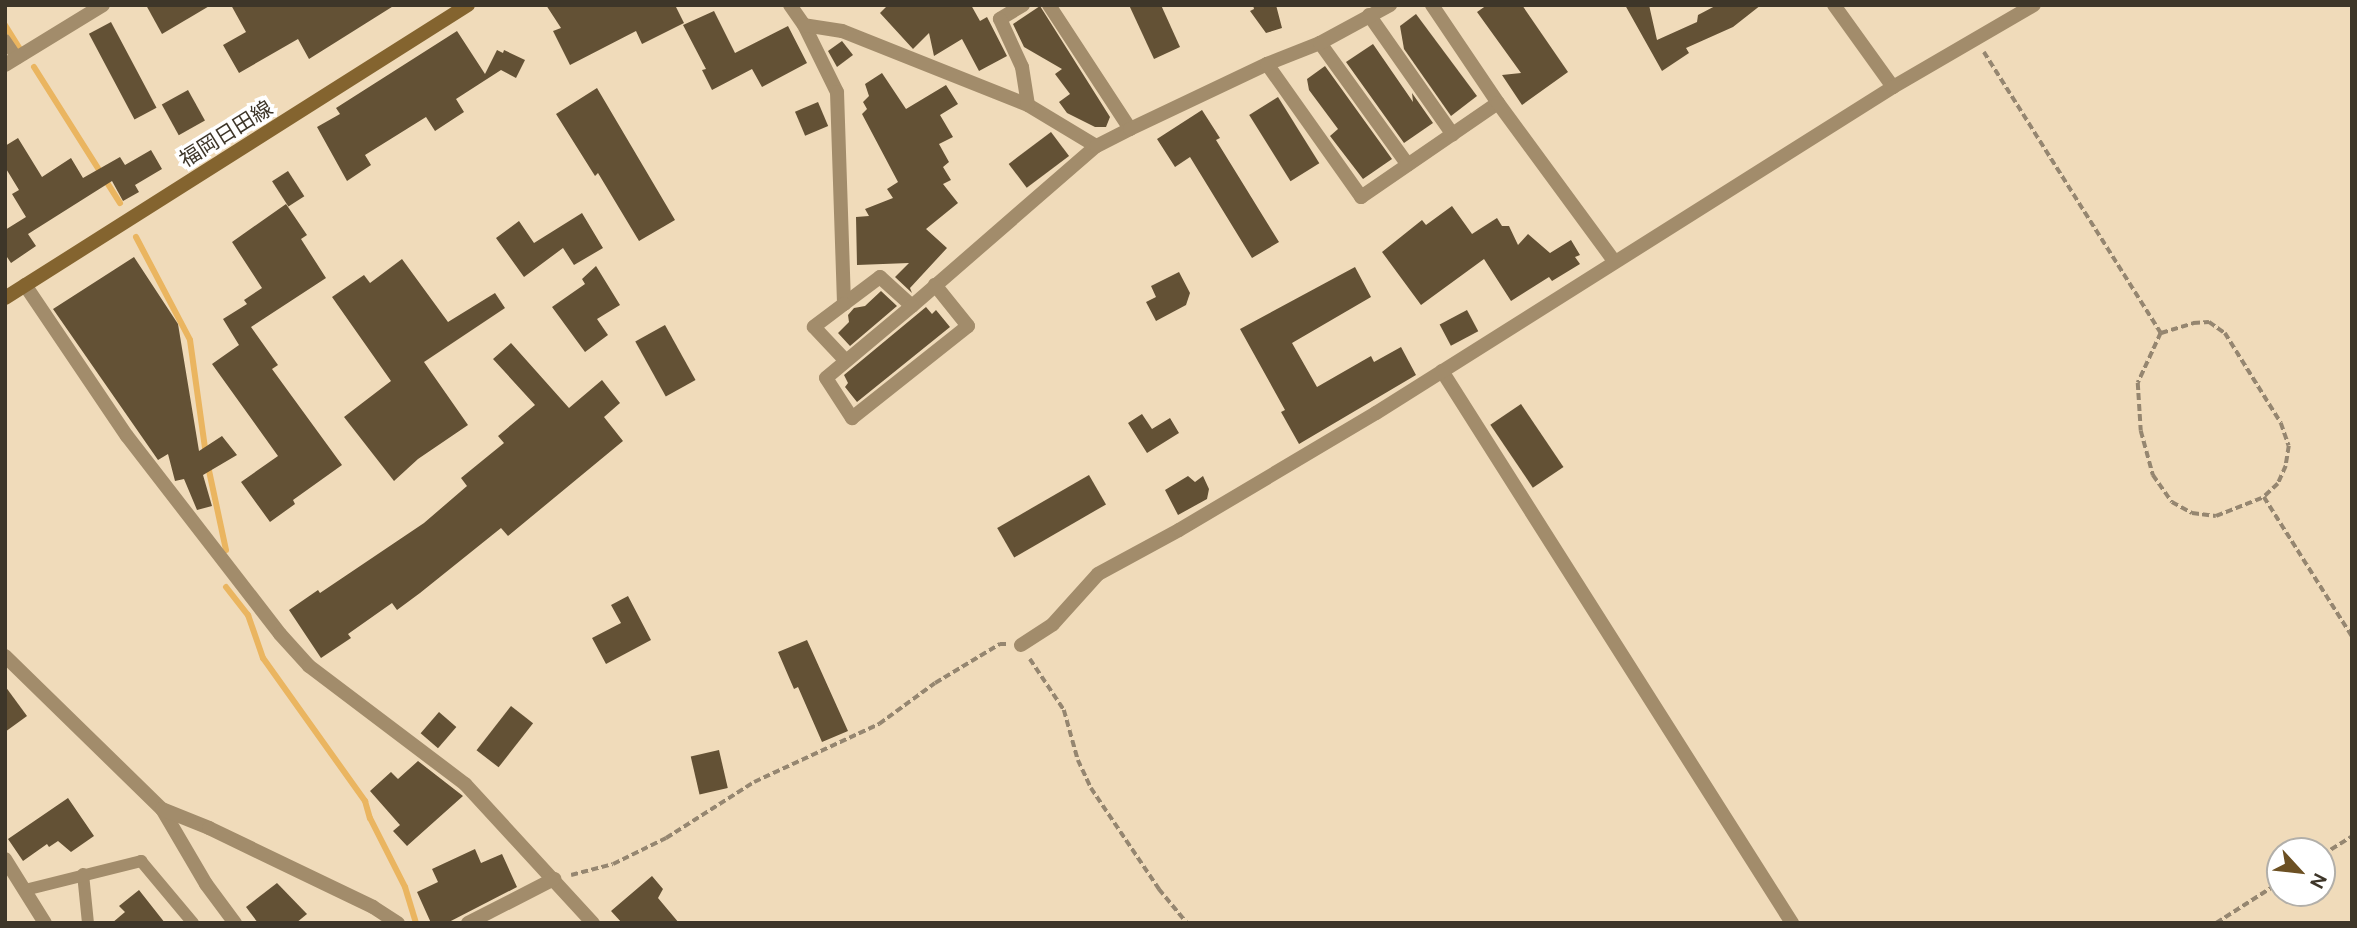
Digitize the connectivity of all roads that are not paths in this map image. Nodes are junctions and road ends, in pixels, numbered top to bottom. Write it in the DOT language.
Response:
graph roads {
  1 [pos="103,5"];
  2 [pos="468,5"];
  3 [pos="790,5"];
  4 [pos="1049,5"];
  5 [pos="1390,5"];
  6 [pos="1432,5"];
  7 [pos="1833,5"];
  8 [pos="2034,5"];
  9 [pos="1021,6"];
  10 [pos="1369,15"];
  11 [pos="804,25"];
  12 [pos="5,40"];
  13 [pos="1320,43"];
  14 [pos="11,62"];
  15 [pos="1268,64"];
  16 [pos="1893,87"];
  17 [pos="1498,103"];
  18 [pos="1028,105"];
  19 [pos="1130,130"];
  20 [pos="1453,135"];
  21 [pos="1096,146"];
  22 [pos="1408,165"];
  23 [pos="1615,262"];
  24 [pos="25,285"];
  25 [pos="934,285"];
  26 [pos="5,298"];
  27 [pos="844,303"];
  28 [pos="912,306"];
  29 [pos="845,360"];
  30 [pos="1442,371"];
  31 [pos="1021,645"];
  32 [pos="5,656"];
  33 [pos="162,810"];
  34 [pos="5,859"];
  35 [pos="83,874"];
  36 [pos="554,879"];
  37 [pos="25,891"];
  38 [pos="46,923"];
  39 [pos="88,923"];
  40 [pos="193,923"];
  41 [pos="235,923"];
  42 [pos="398,923"];
  43 [pos="468,923"];
  44 [pos="593,923"];
  45 [pos="1792,923"];
  1 -- 14 [label="street"];
  2 -- 24 [label="main road, 福岡日田線"];
  3 -- 11 [label="street"];
  4 -- 19 [label="street"];
  5 -- 10 [label="street"];
  6 -- 17 [label="street"];
  7 -- 16 [label="street"];
  8 -- 16 [label="street"];
  9 -- 18 [label="street"];
  10 -- 13 [label="street"];
  10 -- 20 [label="street"];
  11 -- 18 [label="street"];
  11 -- 27 [label="street"];
  12 -- 14 [label="lane"];
  13 -- 15 [label="street"];
  13 -- 22 [label="street"];
  15 -- 19 [label="street"];
  15 -- 22 [label="street"];
  16 -- 23 [label="street"];
  17 -- 20 [label="street"];
  17 -- 23 [label="street"];
  18 -- 21 [label="street"];
  19 -- 21 [label="street"];
  20 -- 22 [label="street"];
  21 -- 25 [label="street"];
  23 -- 30 [label="street"];
  24 -- 26 [label="main road, 福岡日田線"];
  24 -- 36 [label="street"];
  25 -- 28 [label="street"];
  25 -- 29 [label="street"];
  27 -- 28 [label="street"];
  27 -- 29 [label="street"];
  28 -- 29 [label="street"];
  30 -- 31 [label="street"];
  30 -- 45 [label="street"];
  32 -- 33 [label="street"];
  33 -- 41 [label="street"];
  33 -- 42 [label="street"];
  34 -- 37 [label="street"];
  35 -- 37 [label="lane"];
  35 -- 39 [label="lane"];
  35 -- 40 [label="lane"];
  36 -- 43 [label="street"];
  36 -- 44 [label="street"];
  37 -- 38 [label="street"];
}
